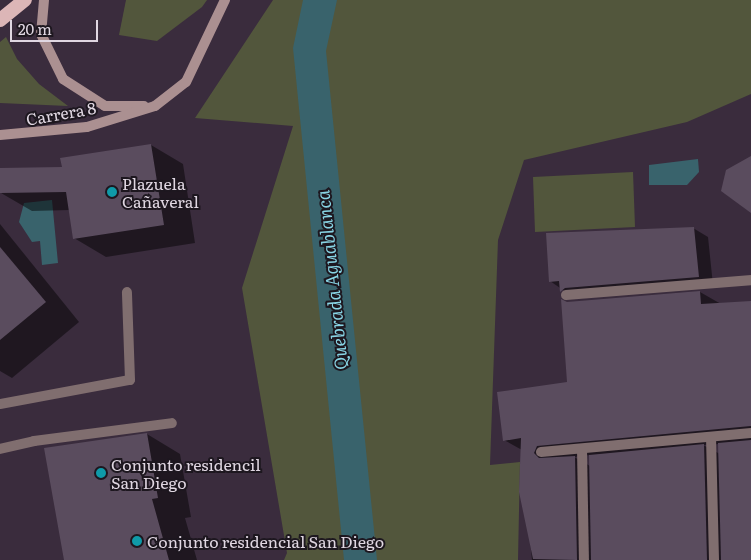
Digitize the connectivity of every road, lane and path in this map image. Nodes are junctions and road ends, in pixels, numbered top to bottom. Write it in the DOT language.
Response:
graph roads {
  1 [pos="25,0"];
  2 [pos="44,0"];
  3 [pos="225,0"];
  4 [pos="0,20"];
  5 [pos="155,106"];
  6 [pos="0,135"];
  7 [pos="751,280"];
  8 [pos="127,292"];
  9 [pos="566,296"];
  10 [pos="0,404"];
  11 [pos="172,423"];
  12 [pos="751,433"];
  13 [pos="711,437"];
  14 [pos="0,449"];
  15 [pos="582,449"];
  16 [pos="542,452"];
  17 [pos="584,560"];
  18 [pos="714,560"];
  1 -- 4 [label="highway"];
  2 -- 5 [label="main road, Carrera 8"];
  3 -- 5 [label="main road, Carrera 8"];
  5 -- 6 [label="main road, Carrera 8"];
  7 -- 9 [label="lane"];
  8 -- 10 [label="lane"];
  11 -- 14 [label="lane"];
  12 -- 13 [label="lane"];
  13 -- 15 [label="lane"];
  13 -- 18 [label="lane"];
  15 -- 16 [label="lane"];
  15 -- 17 [label="lane"];
}
